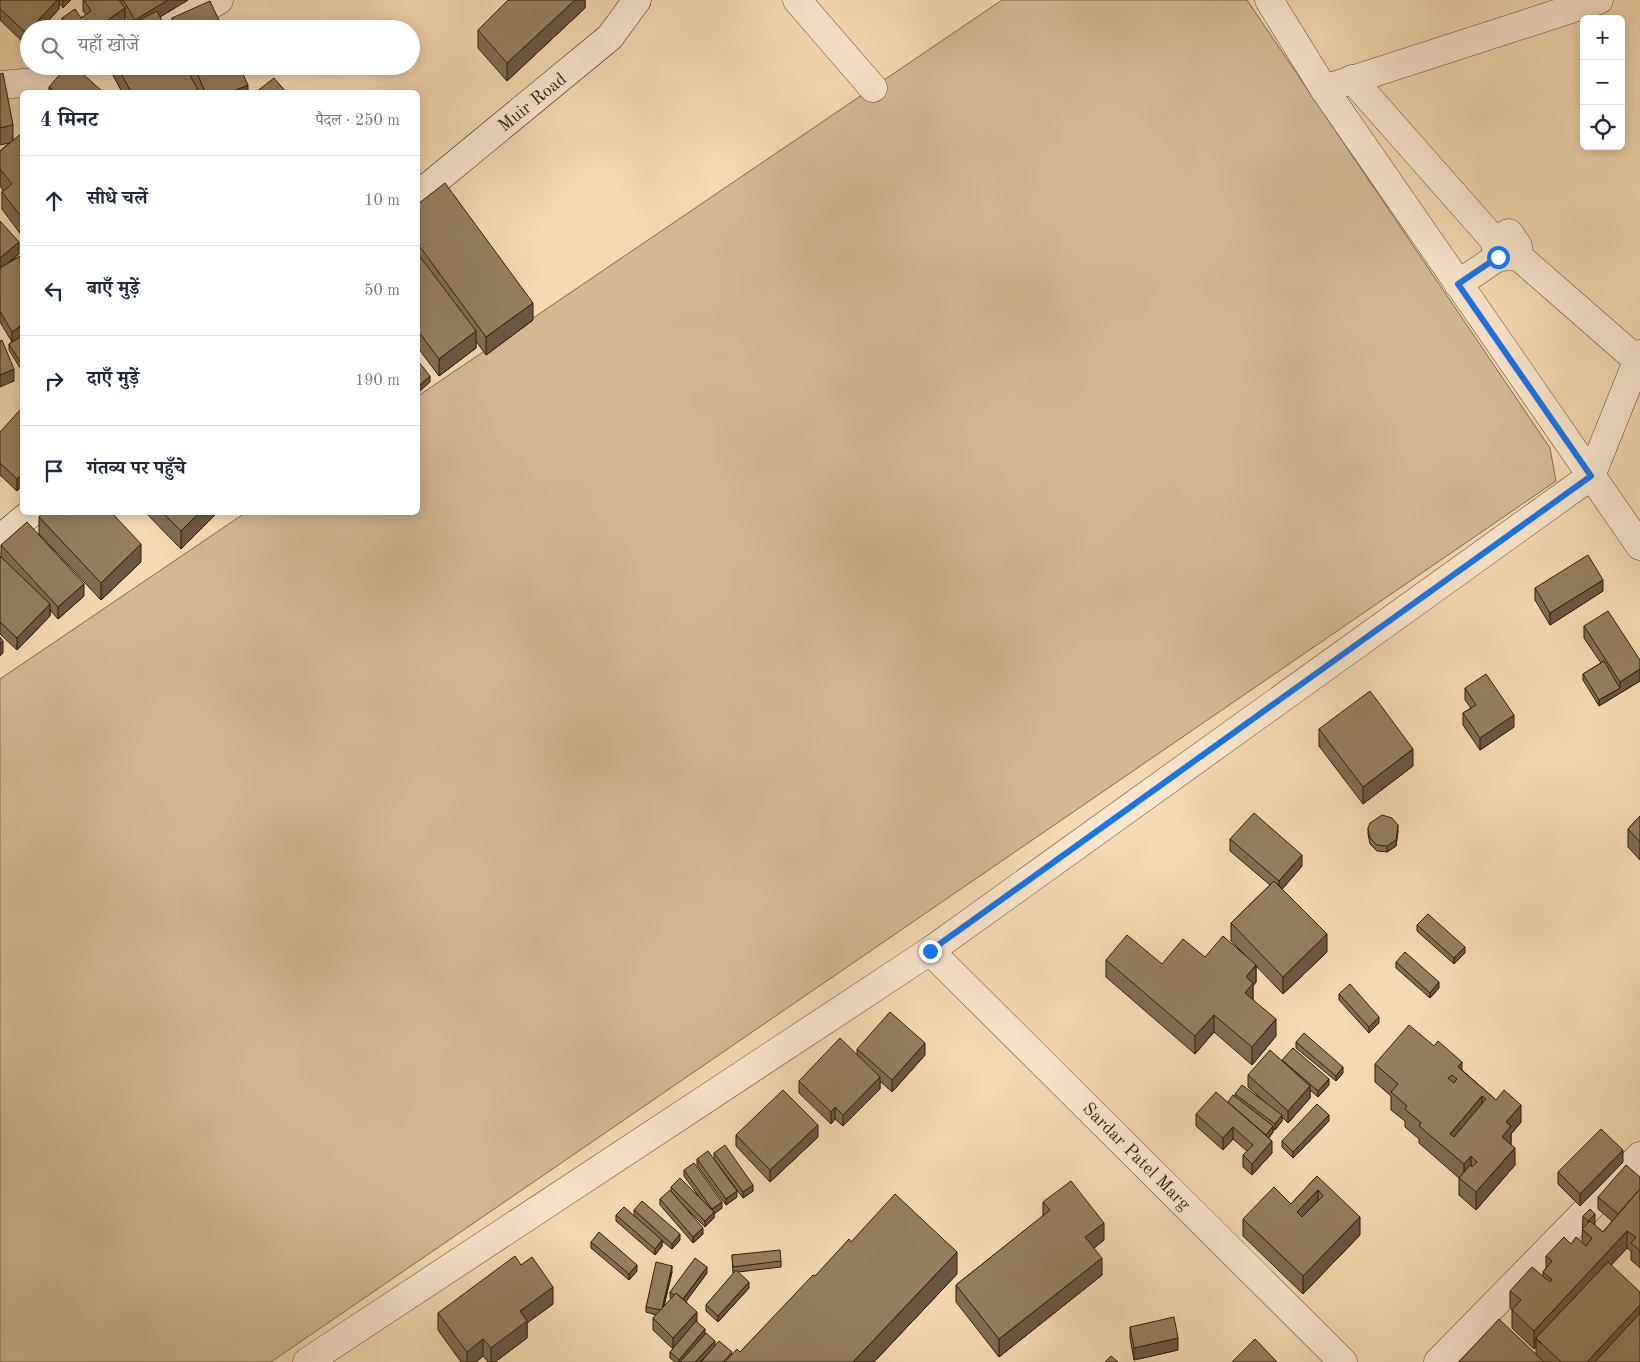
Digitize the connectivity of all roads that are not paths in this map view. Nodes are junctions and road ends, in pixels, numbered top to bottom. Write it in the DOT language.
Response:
graph roads {
  1 [pos="637,0"];
  2 [pos="797,0"];
  3 [pos="1269,0"];
  4 [pos="1599,0"];
  5 [pos="212,2"];
  6 [pos="167,20"];
  7 [pos="56,75"];
  8 [pos="1352,79"];
  9 [pos="0,85"];
  10 [pos="873,88"];
  11 [pos="1324,89"];
  12 [pos="420,193"];
  13 [pos="1503,251"];
  14 [pos="1458,284"];
  15 [pos="1639,357"];
  16 [pos="1591,476"];
  17 [pos="28,515"];
  18 [pos="0,539"];
  19 [pos="1640,546"];
  20 [pos="930,951"];
  21 [pos="1640,1156"];
  22 [pos="307,1362"];
  23 [pos="1343,1362"];
  24 [pos="1438,1362"];
  1 -- 12 [label="street, Muir Road"];
  2 -- 10 [label="street"];
  3 -- 11 [label="street"];
  4 -- 8 [label="street"];
  5 -- 6 [label="street"];
  7 -- 9 [label="street"];
  8 -- 11 [label="street"];
  8 -- 13 [label="street"];
  11 -- 14 [label="street"];
  13 -- 14 [label="street"];
  13 -- 15 [label="street"];
  14 -- 16 [label="street"];
  15 -- 16 [label="street"];
  16 -- 19 [label="street"];
  16 -- 20 [label="street"];
  17 -- 18 [label="street"];
  20 -- 22 [label="street"];
  20 -- 23 [label="street, Sardar Patel Marg"];
  21 -- 24 [label="street"];
}
